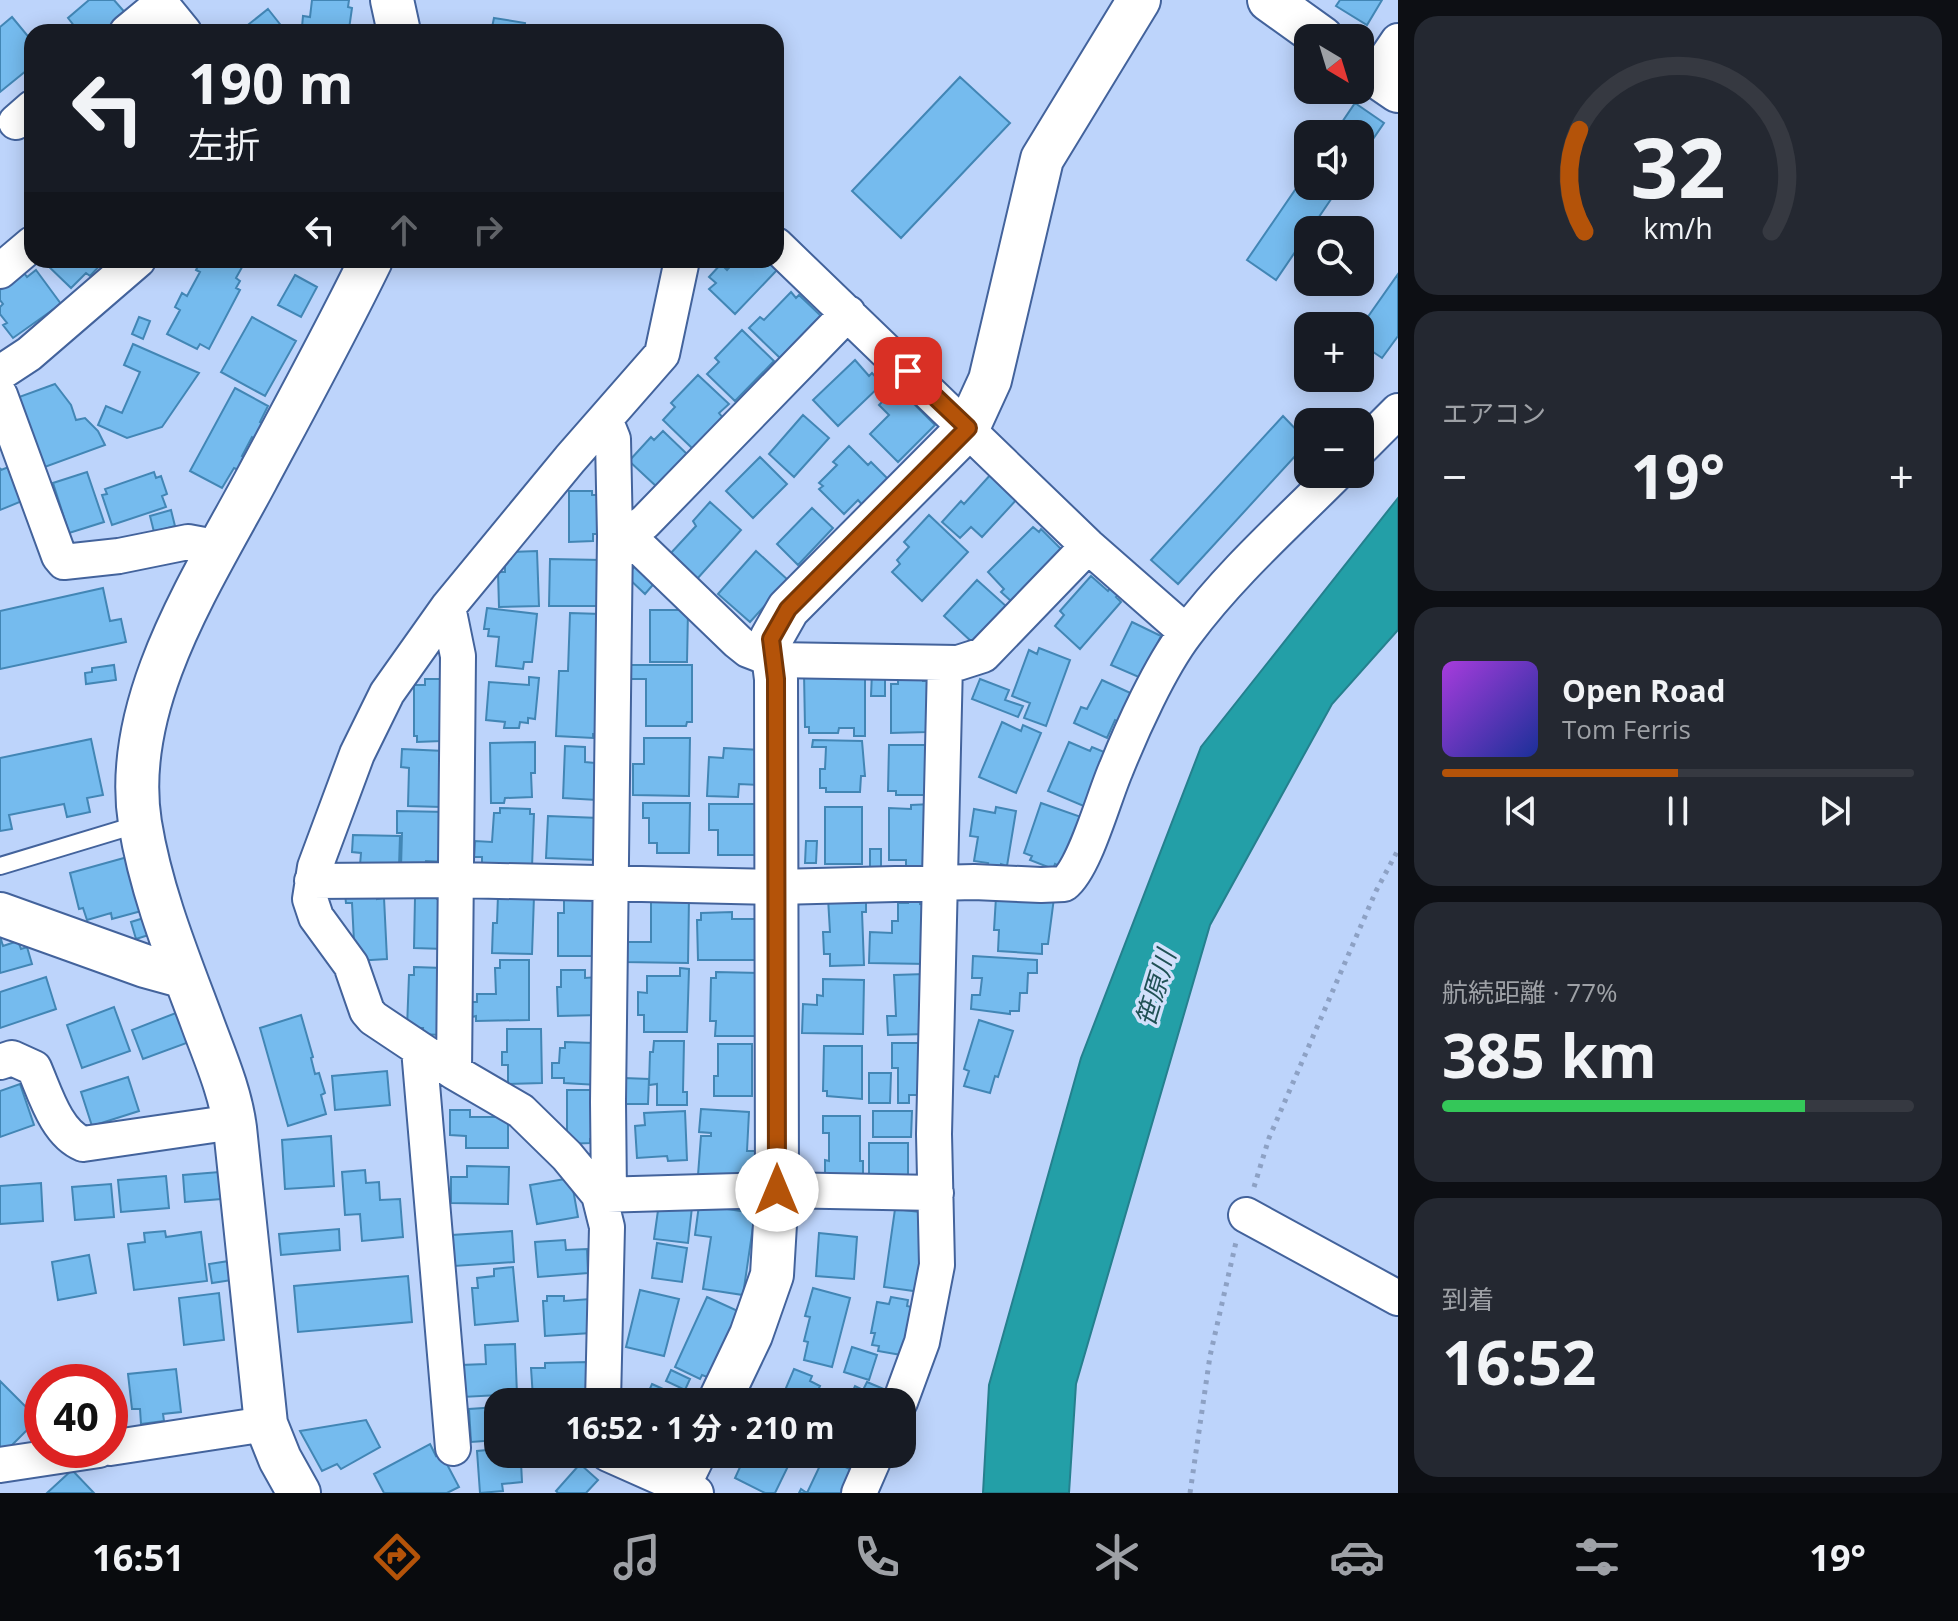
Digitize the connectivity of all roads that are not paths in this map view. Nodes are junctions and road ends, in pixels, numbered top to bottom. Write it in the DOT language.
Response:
graph roads {
  1 [pos="392,0"];
  2 [pos="1139,0"];
  3 [pos="1269,0"];
  4 [pos="159,2"];
  5 [pos="136,24"];
  6 [pos="177,24"];
  7 [pos="397,24"];
  8 [pos="1302,24"];
  9 [pos="1398,41"];
  10 [pos="1378,77"];
  11 [pos="24,251"];
  12 [pos="784,253"];
  13 [pos="129,268"];
  14 [pos="367,268"];
  15 [pos="680,268"];
  16 [pos="0,271"];
  17 [pos="848,313"];
  18 [pos="0,373"];
  19 [pos="0,395"];
  20 [pos="1398,411"];
  21 [pos="605,419"];
  22 [pos="968,428"];
  23 [pos="1374,435"];
  24 [pos="1321,488"];
  25 [pos="620,535"];
  26 [pos="1088,546"];
  27 [pos="220,548"];
  28 [pos="448,607"];
  29 [pos="1186,632"];
  30 [pos="774,660"];
  31 [pos="945,663"];
  32 [pos="140,824"];
  33 [pos="0,866"];
  34 [pos="457,880"];
  35 [pos="312,881"];
  36 [pos="610,883"];
  37 [pos="941,885"];
  38 [pos="777,887"];
  39 [pos="0,914"];
  40 [pos="185,977"];
  41 [pos="419,1049"];
  42 [pos="0,1062"];
  43 [pos="454,1072"];
  44 [pos="234,1122"];
  45 [pos="777,1190"];
  46 [pos="936,1193"];
  47 [pos="604,1195"];
  48 [pos="1246,1215"];
  49 [pos="1398,1298"];
  50 [pos="603,1388"];
  51 [pos="726,1388"];
  52 [pos="905,1388"];
  53 [pos="266,1424"];
  54 [pos="128,1445"];
  55 [pos="453,1448"];
  56 [pos="24,1461"];
  57 [pos="0,1465"];
  58 [pos="648,1468"];
  59 [pos="870,1468"];
  60 [pos="686,1481"];
  61 [pos="299,1493"];
  62 [pos="859,1493"];
  1 -- 7 [label="street"];
  2 -- 22 [label="street"];
  3 -- 8 [label="street"];
  4 -- 5 [label="street"];
  4 -- 6 [label="street"];
  9 -- 10 [label="street"];
  11 -- 16 [label="street"];
  12 -- 17 [label="street"];
  13 -- 18 [label="street"];
  14 -- 27 [label="street"];
  15 -- 21 [label="street"];
  17 -- 22 [label="street"];
  17 -- 25 [label="street"];
  19 -- 27 [label="street"];
  20 -- 23 [label="street"];
  21 -- 25 [label="street"];
  21 -- 28 [label="street"];
  22 -- 26 [label="street"];
  22 -- 30 [label="street"];
  24 -- 29 [label="street"];
  25 -- 30 [label="street"];
  25 -- 36 [label="street"];
  26 -- 29 [label="street"];
  26 -- 31 [label="street"];
  27 -- 32 [label="street"];
  28 -- 34 [label="street"];
  28 -- 35 [label="street"];
  29 -- 37 [label="street"];
  30 -- 31 [label="street"];
  30 -- 38 [label="street"];
  31 -- 37 [label="street"];
  32 -- 33 [label="lane"];
  32 -- 40 [label="street"];
  34 -- 35 [label="street"];
  34 -- 36 [label="street"];
  34 -- 43 [label="street"];
  35 -- 41 [label="street"];
  36 -- 38 [label="street"];
  36 -- 47 [label="street"];
  37 -- 38 [label="street"];
  37 -- 46 [label="street"];
  38 -- 45 [label="street"];
  39 -- 40 [label="street"];
  40 -- 44 [label="street"];
  41 -- 43 [label="street"];
  41 -- 55 [label="street"];
  42 -- 44 [label="street"];
  43 -- 47 [label="street"];
  44 -- 53 [label="street"];
  45 -- 46 [label="street"];
  45 -- 47 [label="street"];
  45 -- 51 [label="street"];
  46 -- 52 [label="street"];
  47 -- 50 [label="street"];
  48 -- 49 [label="street"];
  53 -- 54 [label="street"];
  53 -- 61 [label="street"];
  56 -- 57 [label="street"];
  58 -- 60 [label="street"];
  59 -- 62 [label="street"];
}
